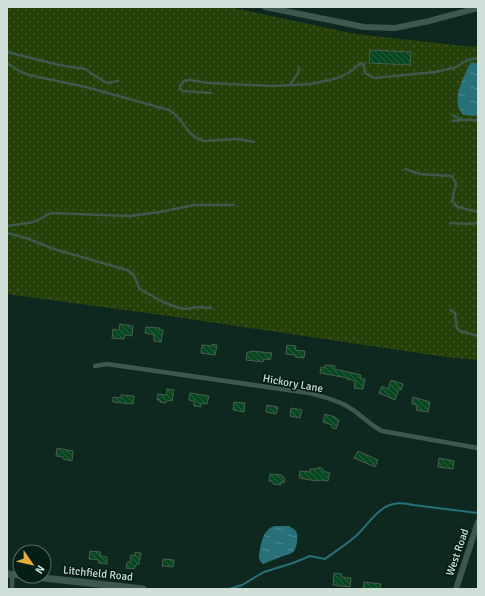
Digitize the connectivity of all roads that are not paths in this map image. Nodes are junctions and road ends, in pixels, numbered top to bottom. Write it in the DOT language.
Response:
graph roads {
  1 [pos="265,7"];
  2 [pos="478,8"];
  3 [pos="7,52"];
  4 [pos="478,58"];
  5 [pos="7,63"];
  6 [pos="299,68"];
  7 [pos="118,81"];
  8 [pos="290,84"];
  9 [pos="210,93"];
  10 [pos="453,115"];
  11 [pos="464,120"];
  12 [pos="478,120"];
  13 [pos="453,121"];
  14 [pos="254,142"];
  15 [pos="405,169"];
  16 [pos="234,205"];
  17 [pos="478,212"];
  18 [pos="478,222"];
  19 [pos="450,223"];
  20 [pos="7,226"];
  21 [pos="7,233"];
  22 [pos="210,308"];
  23 [pos="450,310"];
  24 [pos="478,336"];
  25 [pos="95,366"];
  26 [pos="478,448"];
  27 [pos="478,522"];
  28 [pos="10,574"];
  29 [pos="52,579"];
  30 [pos="12,589"];
  31 [pos="143,589"];
  32 [pos="456,589"];
  1 -- 2 [label="street"];
  3 -- 7 [label="lane"];
  4 -- 8 [label="lane"];
  5 -- 14 [label="lane"];
  6 -- 8 [label="lane"];
  8 -- 9 [label="lane"];
  10 -- 11 [label="lane"];
  11 -- 12 [label="lane"];
  11 -- 13 [label="lane"];
  15 -- 17 [label="lane"];
  16 -- 20 [label="lane"];
  18 -- 19 [label="lane"];
  21 -- 22 [label="lane"];
  23 -- 24 [label="lane"];
  25 -- 26 [label="street, Hickory Lane"];
  27 -- 32 [label="street, West Road"];
  28 -- 30 [label="street"];
  29 -- 31 [label="main road, Litchfield Road"];
}
